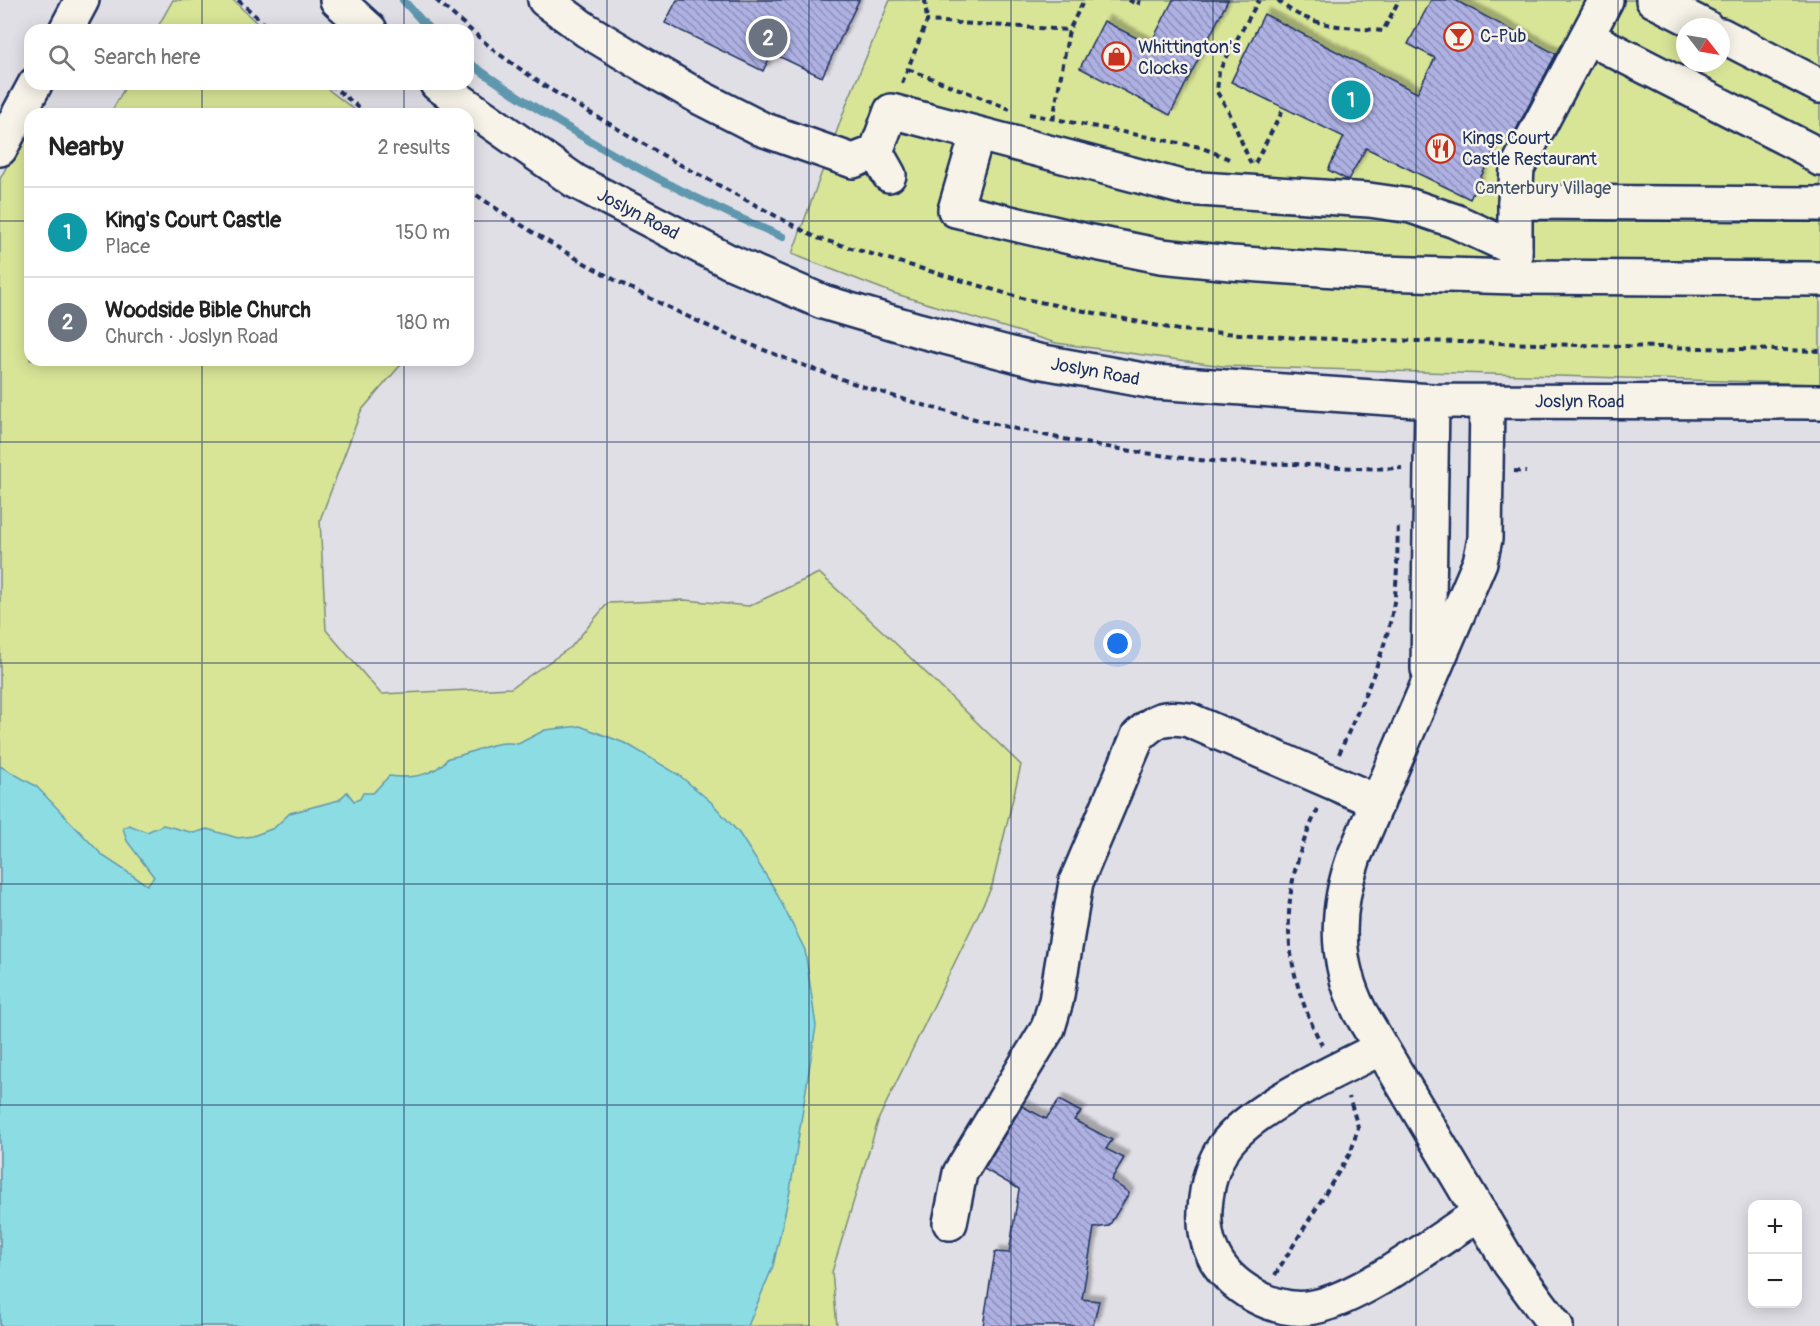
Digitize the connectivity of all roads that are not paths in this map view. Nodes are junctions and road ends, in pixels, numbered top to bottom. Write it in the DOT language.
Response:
graph roads {
  1 [pos="82,0"];
  2 [pos="337,0"];
  3 [pos="545,0"];
  4 [pos="1606,0"];
  5 [pos="1653,0"];
  6 [pos="1688,18"];
  7 [pos="69,24"];
  8 [pos="363,24"];
  9 [pos="1587,37"];
  10 [pos="1730,40"];
  11 [pos="1820,86"];
  12 [pos="32,90"];
  13 [pos="446,90"];
  14 [pos="471,108"];
  15 [pos="474,110"];
  16 [pos="976,135"];
  17 [pos="0,149"];
  18 [pos="1820,159"];
  19 [pos="1515,202"];
  20 [pos="1820,204"];
  21 [pos="1515,263"];
  22 [pos="1820,279"];
  23 [pos="1432,401"];
  24 [pos="1487,402"];
  25 [pos="1820,402"];
  26 [pos="1428,682"];
  27 [pos="1377,802"];
  28 [pos="1381,1048"];
  29 [pos="1480,1213"];
  30 [pos="950,1223"];
  31 [pos="1556,1326"];
  1 -- 7 [label="street"];
  2 -- 8 [label="street"];
  3 -- 16 [label="street"];
  4 -- 9 [label="street"];
  5 -- 6 [label="street"];
  9 -- 18 [label="street"];
  9 -- 19 [label="street"];
  10 -- 11 [label="street"];
  12 -- 17 [label="street"];
  13 -- 14 [label="street, Joslyn Road"];
  15 -- 23 [label="street, Joslyn Road"];
  16 -- 21 [label="street"];
  16 -- 21 [label="street"];
  19 -- 20 [label="street"];
  19 -- 21 [label="street"];
  21 -- 22 [label="street"];
  23 -- 24 [label="street, Joslyn Road"];
  23 -- 26 [label="street"];
  24 -- 25 [label="street, Joslyn Road"];
  24 -- 26 [label="street"];
  26 -- 27 [label="street"];
  27 -- 28 [label="street"];
  27 -- 30 [label="street"];
  28 -- 29 [label="street"];
  28 -- 29 [label="street"];
  29 -- 31 [label="street"];
}
